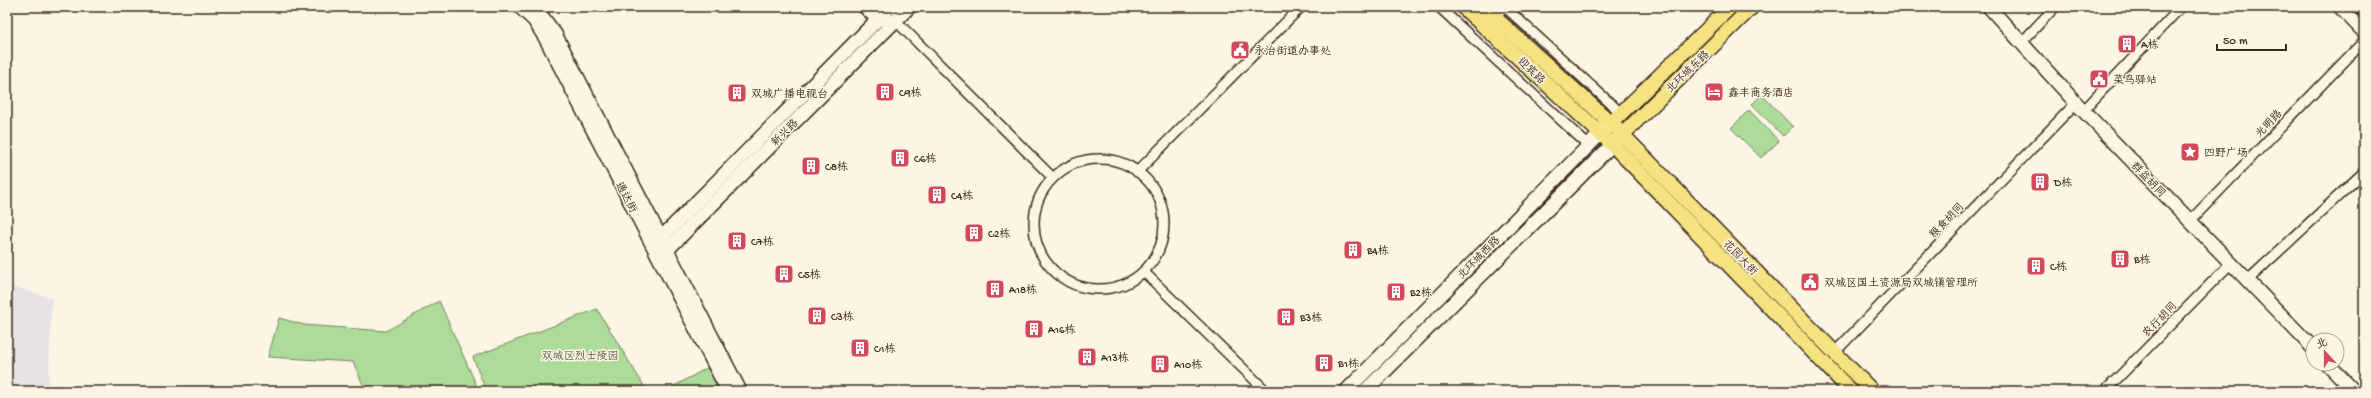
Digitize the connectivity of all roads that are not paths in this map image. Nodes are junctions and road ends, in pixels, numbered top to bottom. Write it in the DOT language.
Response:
graph roads {
  1 [pos="520,7"];
  2 [pos="534,7"];
  3 [pos="865,7"];
  4 [pos="909,7"];
  5 [pos="1301,7"];
  6 [pos="1439,7"];
  7 [pos="1463,7"];
  8 [pos="1730,7"];
  9 [pos="1752,7"];
  10 [pos="1989,7"];
  11 [pos="2055,7"];
  12 [pos="2180,7"];
  13 [pos="2340,7"];
  14 [pos="2362,7"];
  15 [pos="1496,9"];
  16 [pos="2364,9"];
  17 [pos="887,16"];
  18 [pos="2364,32"];
  19 [pos="2364,41"];
  20 [pos="2022,43"];
  21 [pos="2080,107"];
  22 [pos="1621,113"];
  23 [pos="1611,123"];
  24 [pos="1601,134"];
  25 [pos="1617,140"];
  26 [pos="1589,146"];
  27 [pos="1138,172"];
  28 [pos="2364,172"];
  29 [pos="1053,178"];
  30 [pos="2190,221"];
  31 [pos="661,248"];
  32 [pos="2231,263"];
  33 [pos="1144,272"];
  34 [pos="2248,280"];
  35 [pos="2305,340"];
  36 [pos="1834,352"];
  37 [pos="2336,372"];
  38 [pos="1868,389"];
  39 [pos="728,391"];
  40 [pos="740,391"];
  41 [pos="1266,391"];
  42 [pos="1346,391"];
  43 [pos="1365,391"];
  44 [pos="1851,391"];
  45 [pos="2105,391"];
  46 [pos="2354,391"];
  1 -- 31 [label="main road, 通达街"];
  2 -- 31 [label="main road, 通达街"];
  3 -- 17 [label="main road"];
  4 -- 17 [label="main road, 新兴路"];
  5 -- 27 [label="street"];
  6 -- 26 [label="street"];
  7 -- 24 [label="main road, 迎宾路"];
  8 -- 22 [label="main road, 北环城东路"];
  9 -- 25 [label="main road, 北环城东路"];
  10 -- 20 [label="main road, 群益胡同"];
  11 -- 20 [label="street"];
  12 -- 21 [label="street, 粮食胡同"];
  13 -- 18 [label="main road"];
  14 -- 16 [label="main road"];
  15 -- 22 [label="street"];
  15 -- 23 [label="main road, 迎宾路"];
  17 -- 29 [label="street"];
  17 -- 31 [label="main road, 新兴路"];
  19 -- 30 [label="street, 光明路"];
  20 -- 21 [label="main road, 群益胡同"];
  21 -- 30 [label="main road, 群益胡同"];
  21 -- 36 [label="street, 粮食胡同"];
  22 -- 23 [label="main road, 北环城东路"];
  23 -- 24 [label="main road, 北环城西路"];
  23 -- 25 [label="main road, 花园大街"];
  24 -- 25 [label="main road, 花园大街"];
  24 -- 26 [label="main road, 北环城西路"];
  25 -- 36 [label="main road, 花园大街"];
  25 -- 43 [label="main road, 北环城西路"];
  25 -- 44 [label="main road, 花园大街"];
  26 -- 42 [label="main road, 北环城西路"];
  27 -- 29 [label="street"];
  27 -- 33 [label="street"];
  28 -- 34 [label="street"];
  29 -- 33 [label="street"];
  30 -- 32 [label="main road, 群益胡同"];
  31 -- 39 [label="main road, 通达街"];
  31 -- 40 [label="main road, 通达街"];
  32 -- 34 [label="main road, 群益胡同"];
  32 -- 45 [label="street, 农行胡同"];
  33 -- 41 [label="street"];
  34 -- 35 [label="main road, 群益胡同"];
  36 -- 38 [label="main road, 花园大街"];
  37 -- 46 [label="main road"];
}
